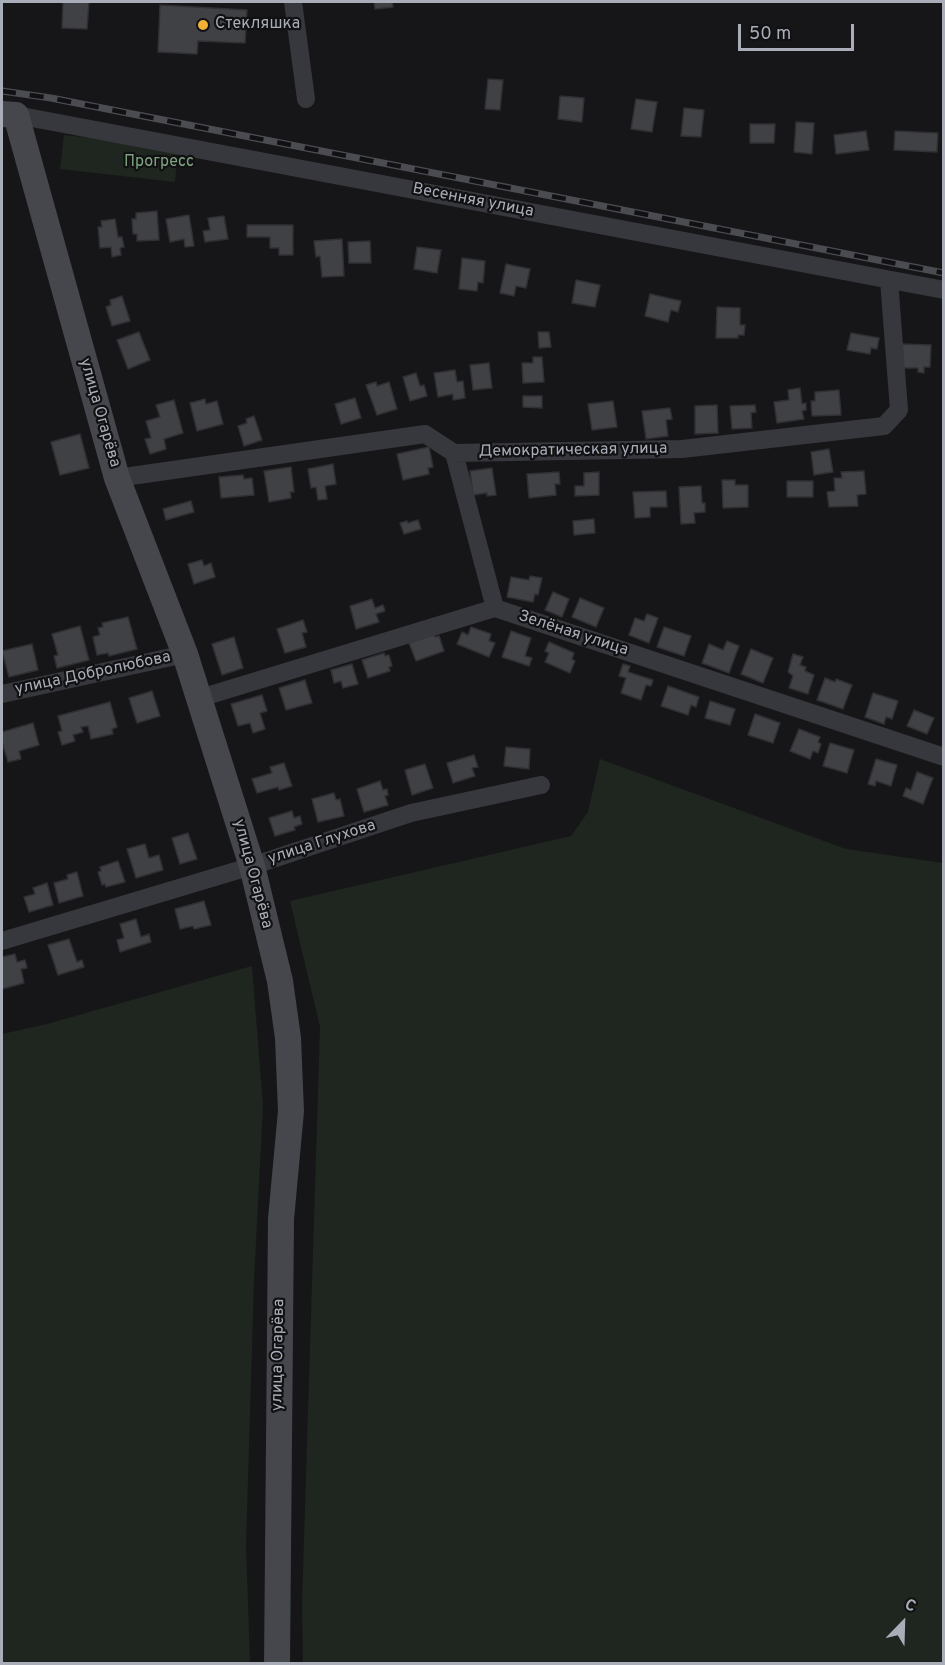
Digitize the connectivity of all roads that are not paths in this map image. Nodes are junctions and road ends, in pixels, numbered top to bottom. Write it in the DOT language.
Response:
graph roads {
  1 [pos="293,2"];
  2 [pos="306,99"];
  3 [pos="9,115"];
  4 [pos="889,280"];
  5 [pos="944,290"];
  6 [pos="454,453"];
  7 [pos="117,478"];
  8 [pos="495,608"];
  9 [pos="185,654"];
  10 [pos="2,694"];
  11 [pos="200,698"];
  12 [pos="944,757"];
  13 [pos="541,785"];
  14 [pos="252,866"];
  15 [pos="2,941"];
  16 [pos="277,1664"];
  1 -- 2 [label="street"];
  3 -- 4 [label="street, Весенняя улица"];
  3 -- 7 [label="main road, улица Огарёва"];
  4 -- 5 [label="street, Весенняя улица"];
  4 -- 6 [label="street, Демократическая улица"];
  6 -- 7 [label="street, Демократическая улица"];
  6 -- 8 [label="street"];
  7 -- 9 [label="main road, улица Огарёва"];
  8 -- 11 [label="street"];
  8 -- 12 [label="street, Зелёная улица"];
  9 -- 10 [label="street, улица Добролюбова"];
  9 -- 11 [label="main road, улица Огарёва"];
  11 -- 14 [label="main road, улица Огарёва"];
  13 -- 14 [label="street, улица Глухова"];
  14 -- 15 [label="street, улица Глухова"];
  14 -- 16 [label="main road, улица Огарёва"];
}
